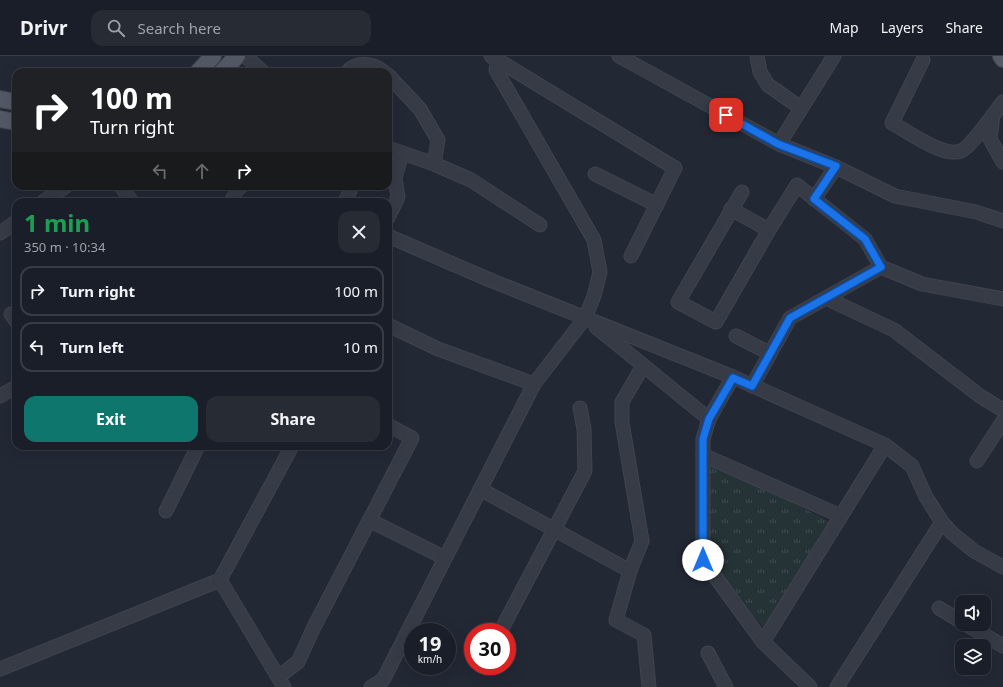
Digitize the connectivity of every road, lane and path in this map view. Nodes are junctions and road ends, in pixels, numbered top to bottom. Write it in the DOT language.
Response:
graph roads {
  1 [pos="213,56"];
  2 [pos="236,56"];
  3 [pos="245,56"];
  4 [pos="620,56"];
  5 [pos="757,56"];
  6 [pos="834,56"];
  7 [pos="1001,56"];
  8 [pos="494,59"];
  9 [pos="1003,59"];
  10 [pos="923,60"];
  11 [pos="202,68"];
  12 [pos="226,68"];
  13 [pos="258,68"];
  14 [pos="350,68"];
  15 [pos="378,68"];
  16 [pos="392,78"];
  17 [pos="0,99"];
  18 [pos="12,101"];
  19 [pos="1003,102"];
  20 [pos="801,108"];
  21 [pos="993,115"];
  22 [pos="0,119"];
  23 [pos="12,121"];
  24 [pos="778,144"];
  25 [pos="392,149"];
  26 [pos="402,153"];
  27 [pos="1003,162"];
  28 [pos="434,164"];
  29 [pos="836,166"];
  30 [pos="595,174"];
  31 [pos="60,190"];
  32 [pos="742,192"];
  33 [pos="49,198"];
  34 [pos="814,199"];
  35 [pos="657,205"];
  36 [pos="731,209"];
  37 [pos="392,210"];
  38 [pos="1003,221"];
  39 [pos="12,225"];
  40 [pos="540,225"];
  41 [pos="769,230"];
  42 [pos="0,233"];
  43 [pos="392,238"];
  44 [pos="631,256"];
  45 [pos="881,267"];
  46 [pos="826,298"];
  47 [pos="1003,299"];
  48 [pos="585,318"];
  49 [pos="392,327"];
  50 [pos="736,336"];
  51 [pos="769,353"];
  52 [pos="643,366"];
  53 [pos="733,378"];
  54 [pos="534,384"];
  55 [pos="752,386"];
  56 [pos="12,390"];
  57 [pos="0,396"];
  58 [pos="580,408"];
  59 [pos="1003,410"];
  60 [pos="709,419"];
  61 [pos="1003,421"];
  62 [pos="392,427"];
  63 [pos="885,445"];
  64 [pos="196,450"];
  65 [pos="290,450"];
  66 [pos="703,455"];
  67 [pos="977,461"];
  68 [pos="480,489"];
  69 [pos="166,511"];
  70 [pos="841,516"];
  71 [pos="369,520"];
  72 [pos="942,522"];
  73 [pos="554,528"];
  74 [pos="445,558"];
  75 [pos="1003,567"];
  76 [pos="630,571"];
  77 [pos="220,580"];
  78 [pos="939,608"];
  79 [pos="955,618"];
  80 [pos="505,623"];
  81 [pos="977,631"];
  82 [pos="763,642"];
  83 [pos="1003,646"];
  84 [pos="708,654"];
  85 [pos="0,669"];
  86 [pos="281,682"];
  87 [pos="371,687"];
  88 [pos="649,687"];
  89 [pos="726,687"];
  90 [pos="810,687"];
  91 [pos="837,687"];
  1 -- 11 [label="main road"];
  2 -- 12 [label="main road"];
  3 -- 13 [label="street"];
  4 -- 24 [label="street"];
  5 -- 20 [label="street"];
  6 -- 20 [label="street"];
  7 -- 9 [label="main road"];
  8 -- 35 [label="street"];
  8 -- 48 [label="street"];
  10 -- 21 [label="street"];
  14 -- 15 [label="street"];
  16 -- 28 [label="street"];
  17 -- 18 [label="main road"];
  19 -- 21 [label="street"];
  20 -- 24 [label="street"];
  21 -- 27 [label="street"];
  22 -- 23 [label="main road"];
  24 -- 29 [label="street"];
  25 -- 26 [label="street"];
  26 -- 28 [label="street"];
  26 -- 37 [label="street"];
  28 -- 40 [label="street"];
  29 -- 34 [label="street"];
  29 -- 38 [label="street"];
  30 -- 35 [label="street"];
  31 -- 33 [label="street"];
  32 -- 36 [label="street"];
  34 -- 41 [label="street"];
  34 -- 45 [label="street"];
  35 -- 44 [label="street"];
  36 -- 41 [label="street"];
  36 -- 41 [label="street"];
  39 -- 42 [label="street"];
  43 -- 48 [label="street"];
  45 -- 46 [label="street"];
  45 -- 47 [label="street"];
  46 -- 51 [label="street"];
  46 -- 59 [label="street"];
  48 -- 52 [label="street"];
  48 -- 53 [label="street"];
  48 -- 54 [label="street"];
  49 -- 54 [label="street"];
  50 -- 51 [label="street"];
  51 -- 55 [label="street"];
  52 -- 60 [label="street"];
  52 -- 76 [label="street"];
  53 -- 55 [label="street"];
  53 -- 60 [label="street"];
  54 -- 68 [label="street"];
  55 -- 63 [label="street"];
  56 -- 57 [label="street"];
  58 -- 73 [label="street"];
  60 -- 66 [label="street"];
  61 -- 67 [label="street"];
  62 -- 71 [label="street"];
  63 -- 70 [label="street"];
  63 -- 72 [label="street"];
  64 -- 69 [label="street"];
  65 -- 77 [label="street"];
  66 -- 70 [label="street"];
  66 -- 82 [label="street"];
  68 -- 73 [label="street"];
  68 -- 74 [label="street"];
  70 -- 82 [label="street"];
  71 -- 74 [label="street"];
  71 -- 86 [label="street"];
  72 -- 75 [label="street"];
  72 -- 91 [label="street"];
  73 -- 76 [label="street"];
  73 -- 80 [label="street"];
  74 -- 87 [label="street"];
  76 -- 88 [label="street"];
  77 -- 85 [label="street"];
  77 -- 86 [label="street"];
  78 -- 79 [label="street"];
  81 -- 83 [label="street"];
  82 -- 90 [label="street"];
  84 -- 89 [label="street"];
}
